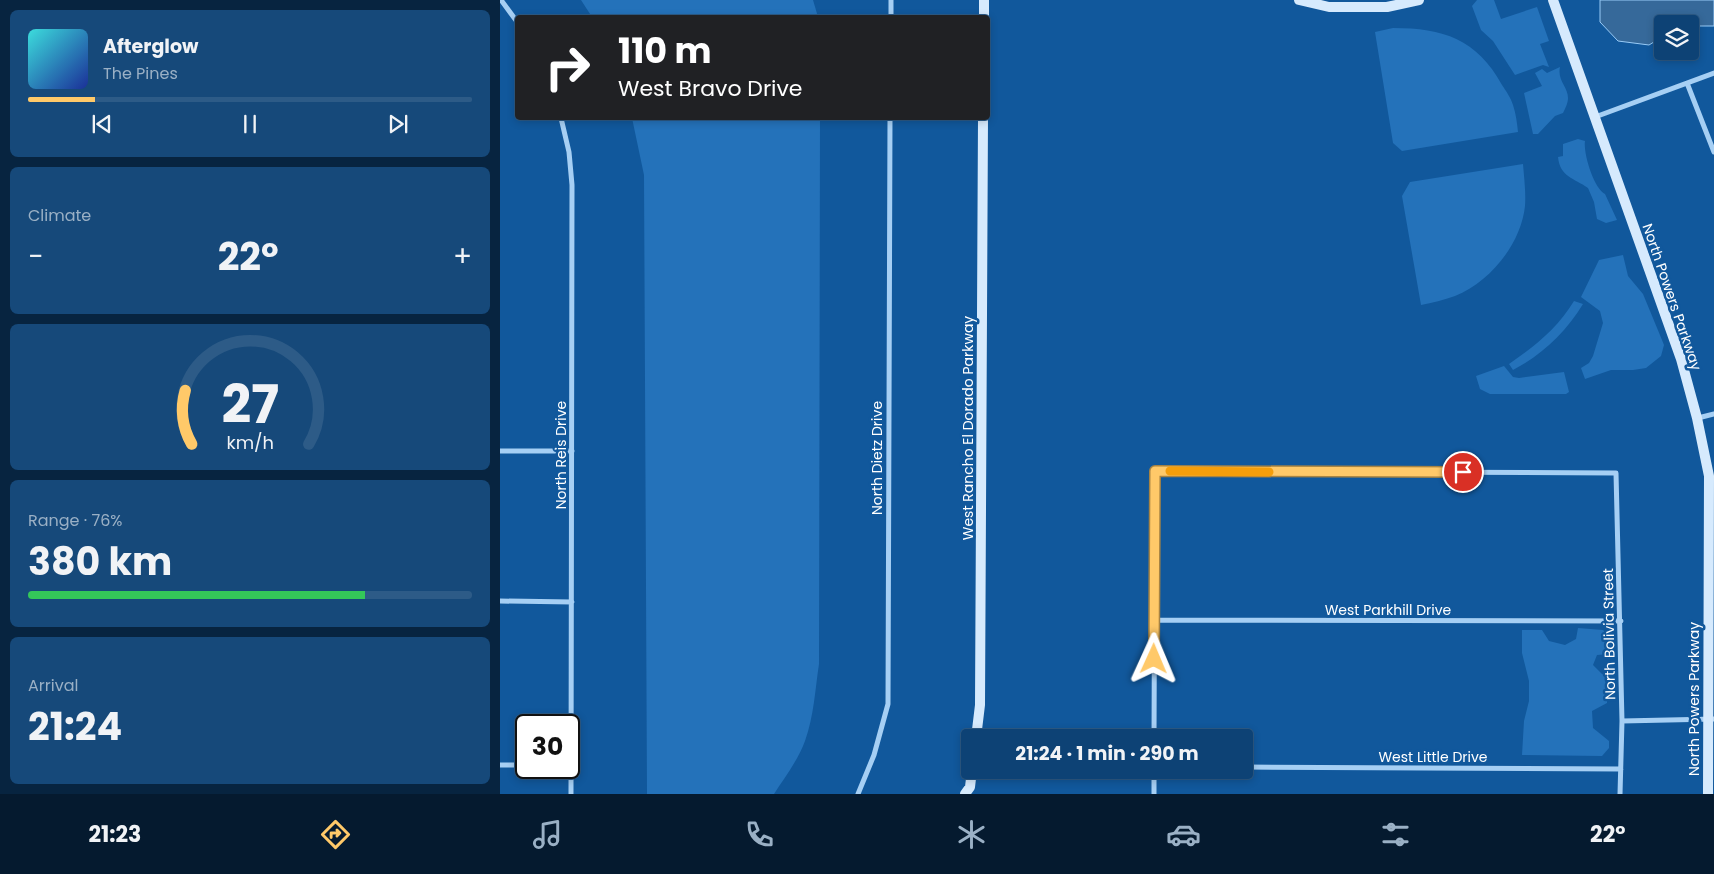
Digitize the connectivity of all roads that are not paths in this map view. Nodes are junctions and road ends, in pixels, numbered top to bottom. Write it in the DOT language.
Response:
graph roads {
  1 [pos="501,0"];
  2 [pos="891,0"];
  3 [pos="984,0"];
  4 [pos="1299,0"];
  5 [pos="1419,0"];
  6 [pos="1553,0"];
  7 [pos="890,15"];
  8 [pos="984,15"];
  9 [pos="515,19"];
  10 [pos="1714,73"];
  11 [pos="1687,83"];
  12 [pos="1595,117"];
  13 [pos="561,120"];
  14 [pos="890,120"];
  15 [pos="983,120"];
  16 [pos="1714,152"];
  17 [pos="1714,414"];
  18 [pos="1697,418"];
  19 [pos="500,451"];
  20 [pos="572,451"];
  21 [pos="500,601"];
  22 [pos="572,602"];
  23 [pos="1155,620"];
  24 [pos="1621,621"];
  25 [pos="571,714"];
  26 [pos="1711,719"];
  27 [pos="1622,720"];
  28 [pos="977,729"];
  29 [pos="1154,729"];
  30 [pos="500,765"];
  31 [pos="515,765"];
  32 [pos="1253,767"];
  33 [pos="1621,769"];
  34 [pos="570,779"];
  35 [pos="971,779"];
  36 [pos="1154,779"];
  37 [pos="571,794"];
  38 [pos="858,794"];
  39 [pos="965,794"];
  40 [pos="1154,794"];
  41 [pos="1620,794"];
  42 [pos="1708,794"];
  1 -- 9 [label="street"];
  2 -- 7 [label="street"];
  3 -- 8 [label="street"];
  4 -- 5 [label="street"];
  6 -- 12 [label="street, North Powers Parkway"];
  10 -- 11 [label="street"];
  11 -- 12 [label="street"];
  11 -- 16 [label="street"];
  12 -- 18 [label="street, North Powers Parkway"];
  13 -- 20 [label="street, North Reis Drive"];
  14 -- 38 [label="street, North Dietz Drive"];
  15 -- 28 [label="street, West Rancho El Dorado Parkway"];
  17 -- 18 [label="street"];
  18 -- 26 [label="street, North Powers Parkway"];
  19 -- 20 [label="street"];
  20 -- 22 [label="street, North Reis Drive"];
  21 -- 22 [label="street"];
  22 -- 25 [label="street, North Reis Drive"];
  23 -- 24 [label="street, West Parkhill Drive"];
  23 -- 24 [label="street, North Bolivia Street"];
  23 -- 29 [label="street"];
  24 -- 27 [label="street, North Bolivia Street"];
  26 -- 27 [label="street"];
  26 -- 42 [label="street, North Powers Parkway"];
  27 -- 33 [label="street, North Bolivia Street"];
  30 -- 31 [label="street"];
  32 -- 33 [label="street, West Little Drive"];
  33 -- 41 [label="street, North Bolivia Street"];
  34 -- 37 [label="street, North Reis Drive"];
  35 -- 39 [label="street"];
  36 -- 40 [label="street"];
}
